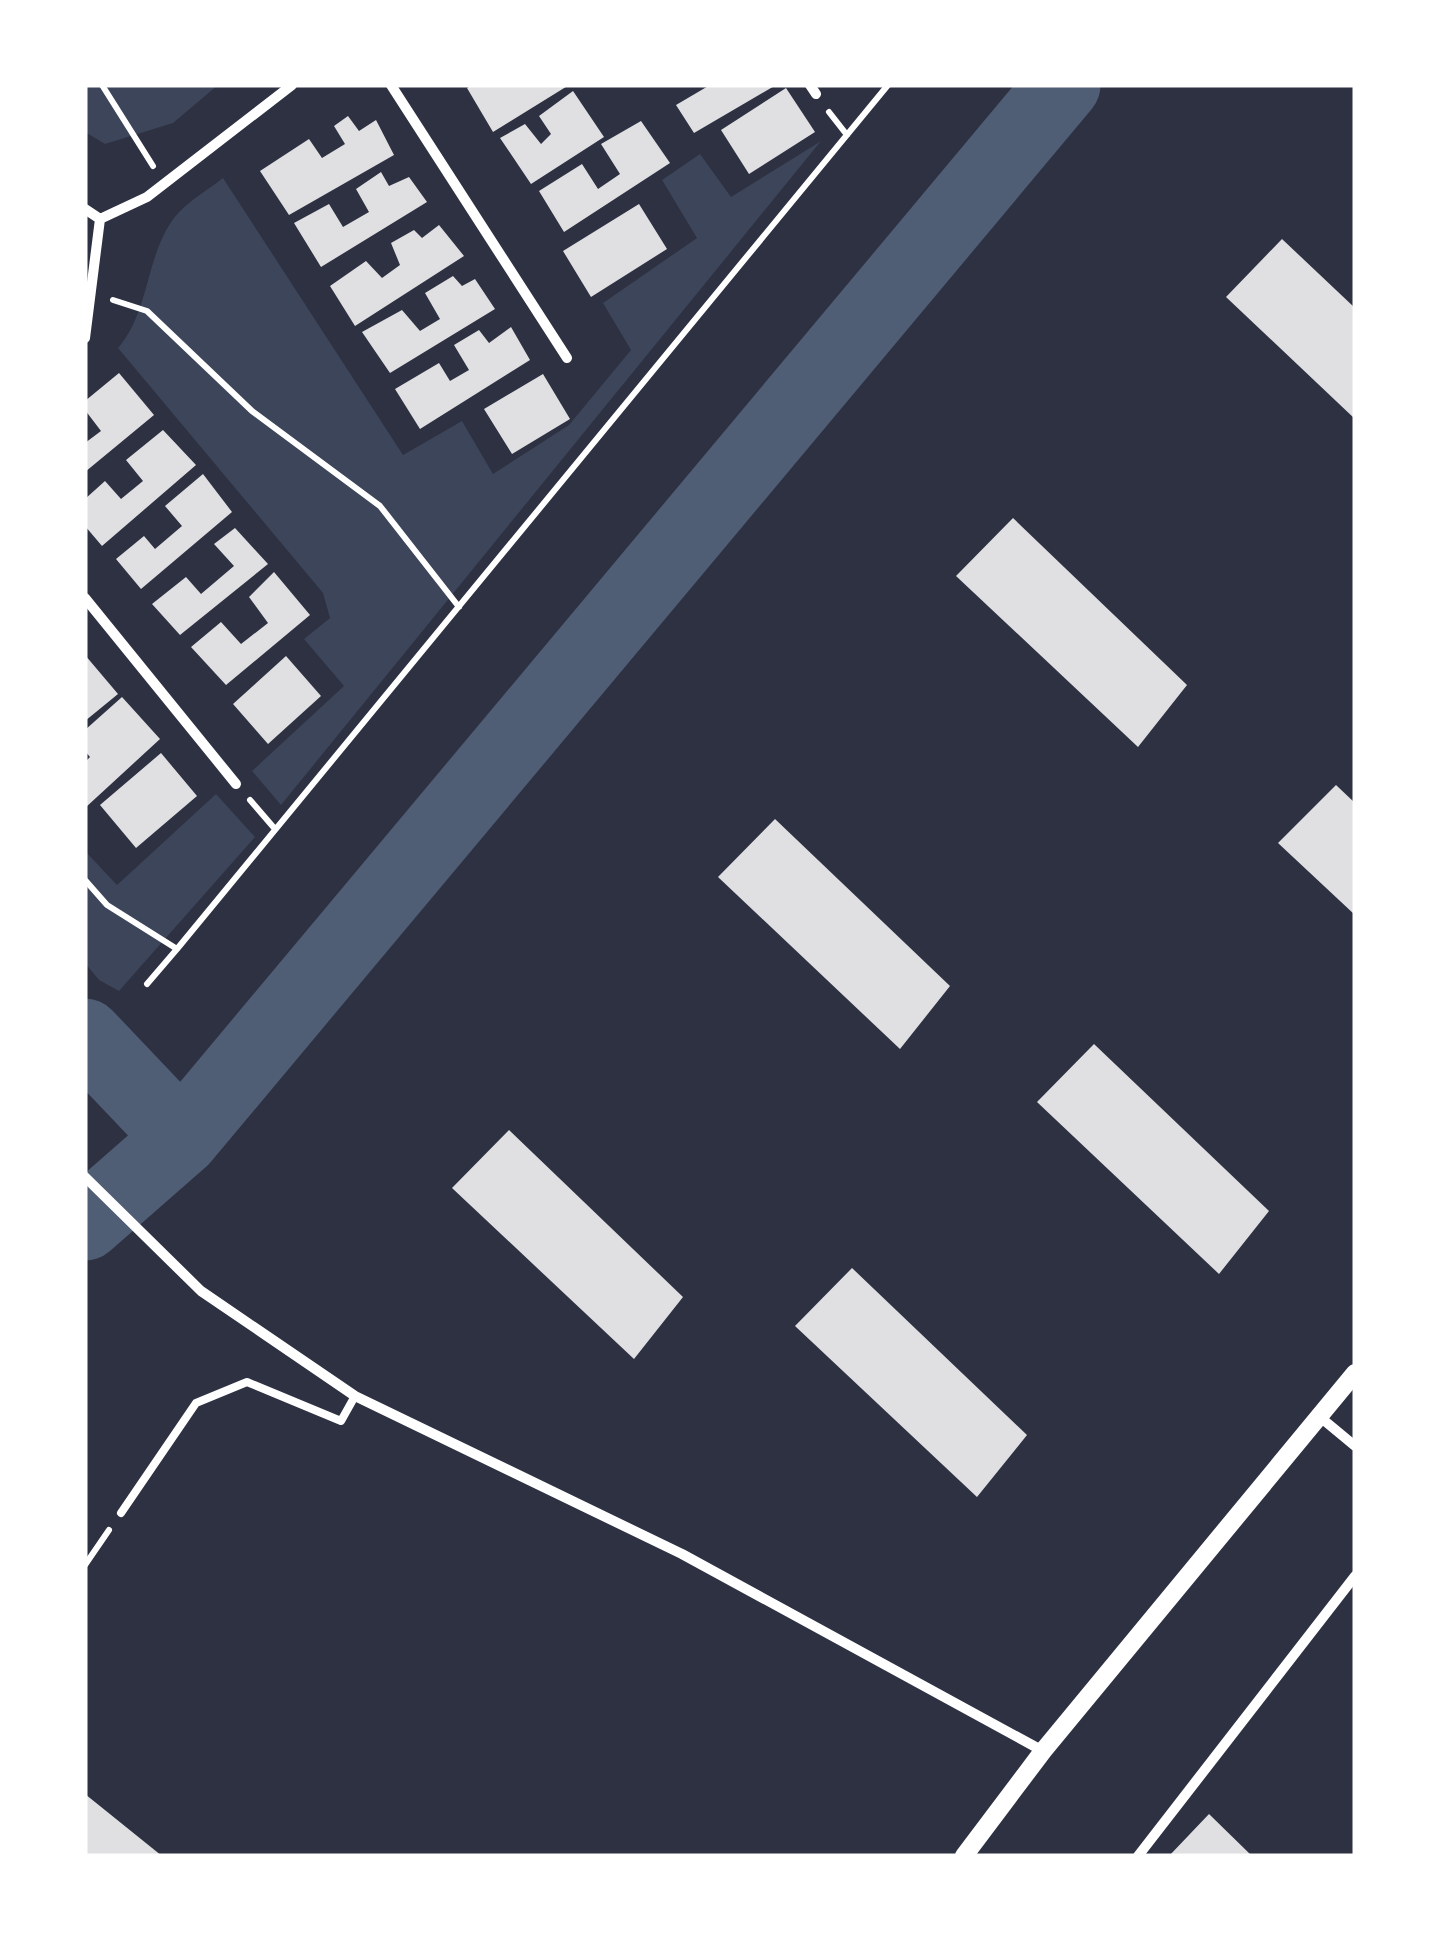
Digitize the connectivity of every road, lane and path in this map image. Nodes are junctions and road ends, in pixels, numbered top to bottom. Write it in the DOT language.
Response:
graph roads {
  1 [pos="102,85"];
  2 [pos="292,85"];
  3 [pos="391,85"];
  4 [pos="888,85"];
  5 [pos="164,184"];
  6 [pos="85,209"];
  7 [pos="100,219"];
  8 [pos="91,292"];
  9 [pos="85,338"];
  10 [pos="567,358"];
  11 [pos="85,598"];
  12 [pos="458,607"];
  13 [pos="236,784"];
  14 [pos="275,830"];
  15 [pos="85,880"];
  16 [pos="178,949"];
  17 [pos="147,984"];
  18 [pos="85,1177"];
  19 [pos="1355,1373"];
  20 [pos="355,1396"];
  21 [pos="1320,1417"];
  22 [pos="1355,1446"];
  23 [pos="121,1513"];
  24 [pos="85,1565"];
  25 [pos="1355,1576"];
  26 [pos="1043,1751"];
  27 [pos="964,1856"];
  28 [pos="1138,1856"];
  1 -- 5 [label="path"];
  2 -- 5 [label="street"];
  3 -- 10 [label="street"];
  4 -- 12 [label="path"];
  5 -- 7 [label="street"];
  6 -- 7 [label="street"];
  7 -- 8 [label="street"];
  8 -- 9 [label="street"];
  8 -- 12 [label="path"];
  11 -- 13 [label="street"];
  12 -- 14 [label="path"];
  13 -- 14 [label="path"];
  14 -- 16 [label="path"];
  15 -- 16 [label="path"];
  16 -- 17 [label="path"];
  18 -- 20 [label="street"];
  19 -- 21 [label="street"];
  20 -- 23 [label="lane"];
  20 -- 26 [label="street"];
  21 -- 22 [label="street"];
  21 -- 26 [label="street"];
  23 -- 24 [label="path"];
  25 -- 28 [label="street"];
  26 -- 27 [label="street"];
}
